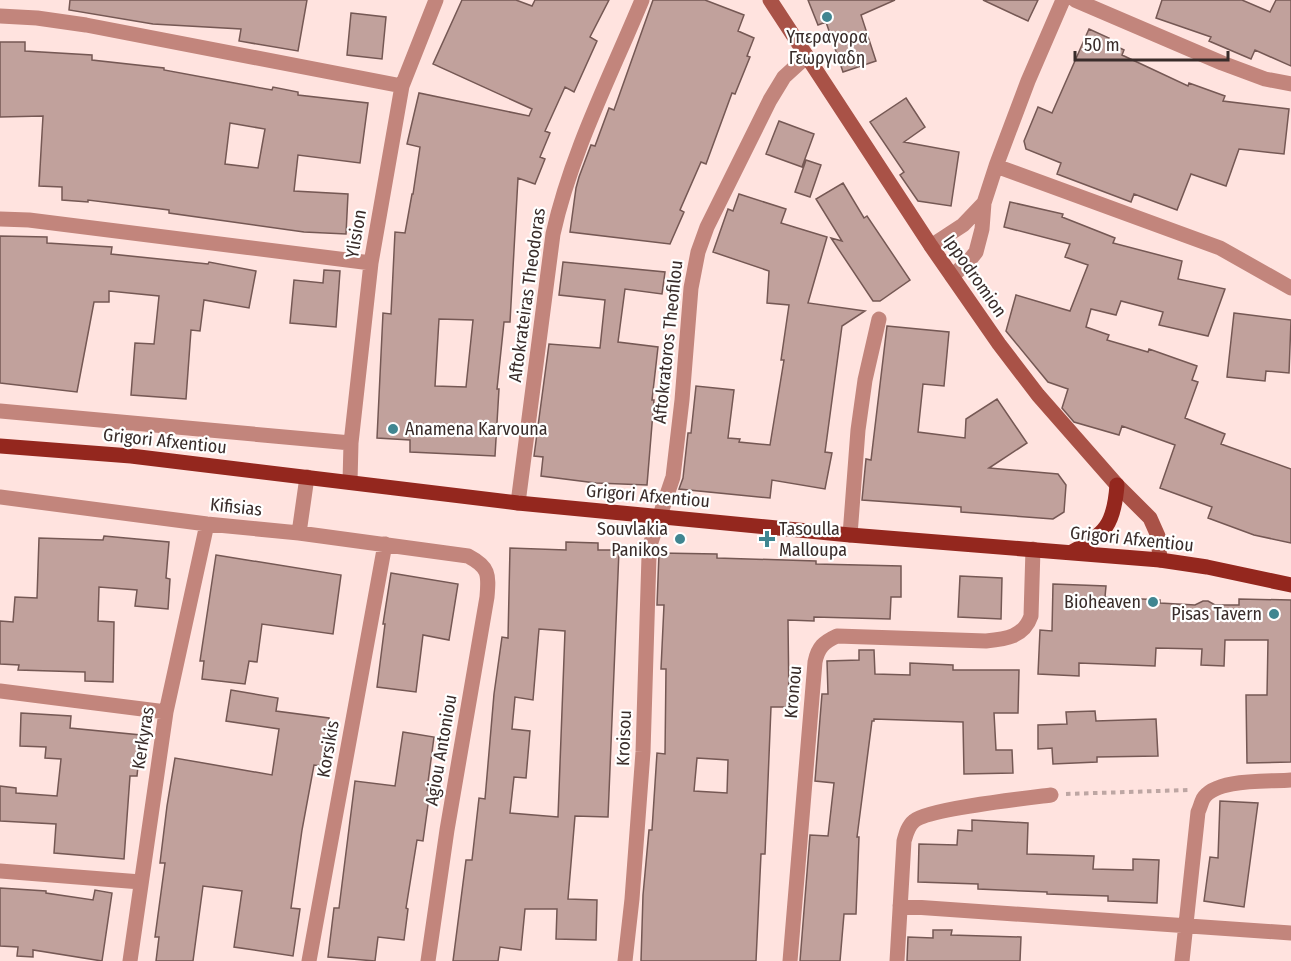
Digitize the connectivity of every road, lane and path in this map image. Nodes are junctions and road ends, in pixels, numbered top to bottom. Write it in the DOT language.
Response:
graph roads {
  1 [pos="436,0"];
  2 [pos="642,0"];
  3 [pos="770,0"];
  4 [pos="1063,0"];
  5 [pos="1076,0"];
  6 [pos="0,16"];
  7 [pos="807,56"];
  8 [pos="1291,84"];
  9 [pos="402,86"];
  10 [pos="996,166"];
  11 [pos="984,203"];
  12 [pos="0,219"];
  13 [pos="931,246"];
  14 [pos="371,263"];
  15 [pos="952,276"];
  16 [pos="1291,288"];
  17 [pos="879,319"];
  18 [pos="0,411"];
  19 [pos="351,443"];
  20 [pos="0,446"];
  21 [pos="307,477"];
  22 [pos="350,482"];
  23 [pos="1117,484"];
  24 [pos="0,497"];
  25 [pos="518,503"];
  26 [pos="658,516"];
  27 [pos="207,524"];
  28 [pos="299,533"];
  29 [pos="850,535"];
  30 [pos="385,544"];
  31 [pos="1033,549"];
  32 [pos="1072,552"];
  33 [pos="468,556"];
  34 [pos="1160,560"];
  35 [pos="1291,585"];
  36 [pos="0,691"];
  37 [pos="166,712"];
  38 [pos="1291,780"];
  39 [pos="1208,794"];
  40 [pos="1051,795"];
  41 [pos="0,871"];
  42 [pos="141,882"];
  43 [pos="900,906"];
  44 [pos="1186,925"];
  45 [pos="1291,933"];
  46 [pos="130,961"];
  47 [pos="309,961"];
  48 [pos="428,961"];
  49 [pos="625,961"];
  50 [pos="790,961"];
  51 [pos="897,961"];
  52 [pos="1182,961"];
  1 -- 9 [label="street, Ylision"];
  2 -- 25 [label="street, Aftokrateiras Theodoras"];
  3 -- 7 [label="street, Ippodromion"];
  4 -- 10 [label="street"];
  5 -- 8 [label="street"];
  6 -- 9 [label="street"];
  7 -- 13 [label="street, Ippodromion"];
  7 -- 26 [label="street, Aftokratoros Theofilou"];
  9 -- 14 [label="street, Ylision"];
  10 -- 11 [label="street"];
  10 -- 16 [label="street"];
  11 -- 13 [label="street"];
  11 -- 15 [label="street"];
  12 -- 14 [label="street"];
  13 -- 15 [label="street, Ippodromion"];
  14 -- 19 [label="street, Ylision"];
  15 -- 23 [label="street, Ippodromion"];
  17 -- 29 [label="street"];
  18 -- 19 [label="street, Grigori Afxentiou"];
  19 -- 22 [label="street, Ylision"];
  20 -- 21 [label="main road, Grigori Afxentiou"];
  21 -- 22 [label="main road, Grigori Afxentiou"];
  21 -- 28 [label="street"];
  22 -- 25 [label="main road, Grigori Afxentiou"];
  23 -- 32 [label="main road"];
  23 -- 34 [label="street, Ippodromion"];
  24 -- 27 [label="street, Kifisias"];
  25 -- 26 [label="main road, Grigori Afxentiou"];
  26 -- 29 [label="main road, Grigori Afxentiou"];
  26 -- 49 [label="street, Kroisou"];
  27 -- 28 [label="street, Kifisias"];
  27 -- 37 [label="street, Kerkyras"];
  28 -- 30 [label="street, Kifisias"];
  29 -- 31 [label="main road, Grigori Afxentiou"];
  30 -- 33 [label="street, Kifisias"];
  30 -- 47 [label="street, Korsikis"];
  31 -- 32 [label="main road, Grigori Afxentiou"];
  31 -- 50 [label="street, Kronou"];
  32 -- 34 [label="main road, Grigori Afxentiou"];
  33 -- 48 [label="street, Agiou Antoniou"];
  34 -- 35 [label="main road, Grigori Afxentiou"];
  36 -- 37 [label="street"];
  37 -- 42 [label="street, Kerkyras"];
  38 -- 39 [label="street"];
  39 -- 40 [label="path"];
  39 -- 44 [label="street"];
  40 -- 43 [label="street"];
  41 -- 42 [label="street"];
  42 -- 46 [label="street, Kerkyras"];
  43 -- 44 [label="street"];
  43 -- 51 [label="street"];
  44 -- 45 [label="street"];
  44 -- 52 [label="street"];
}
